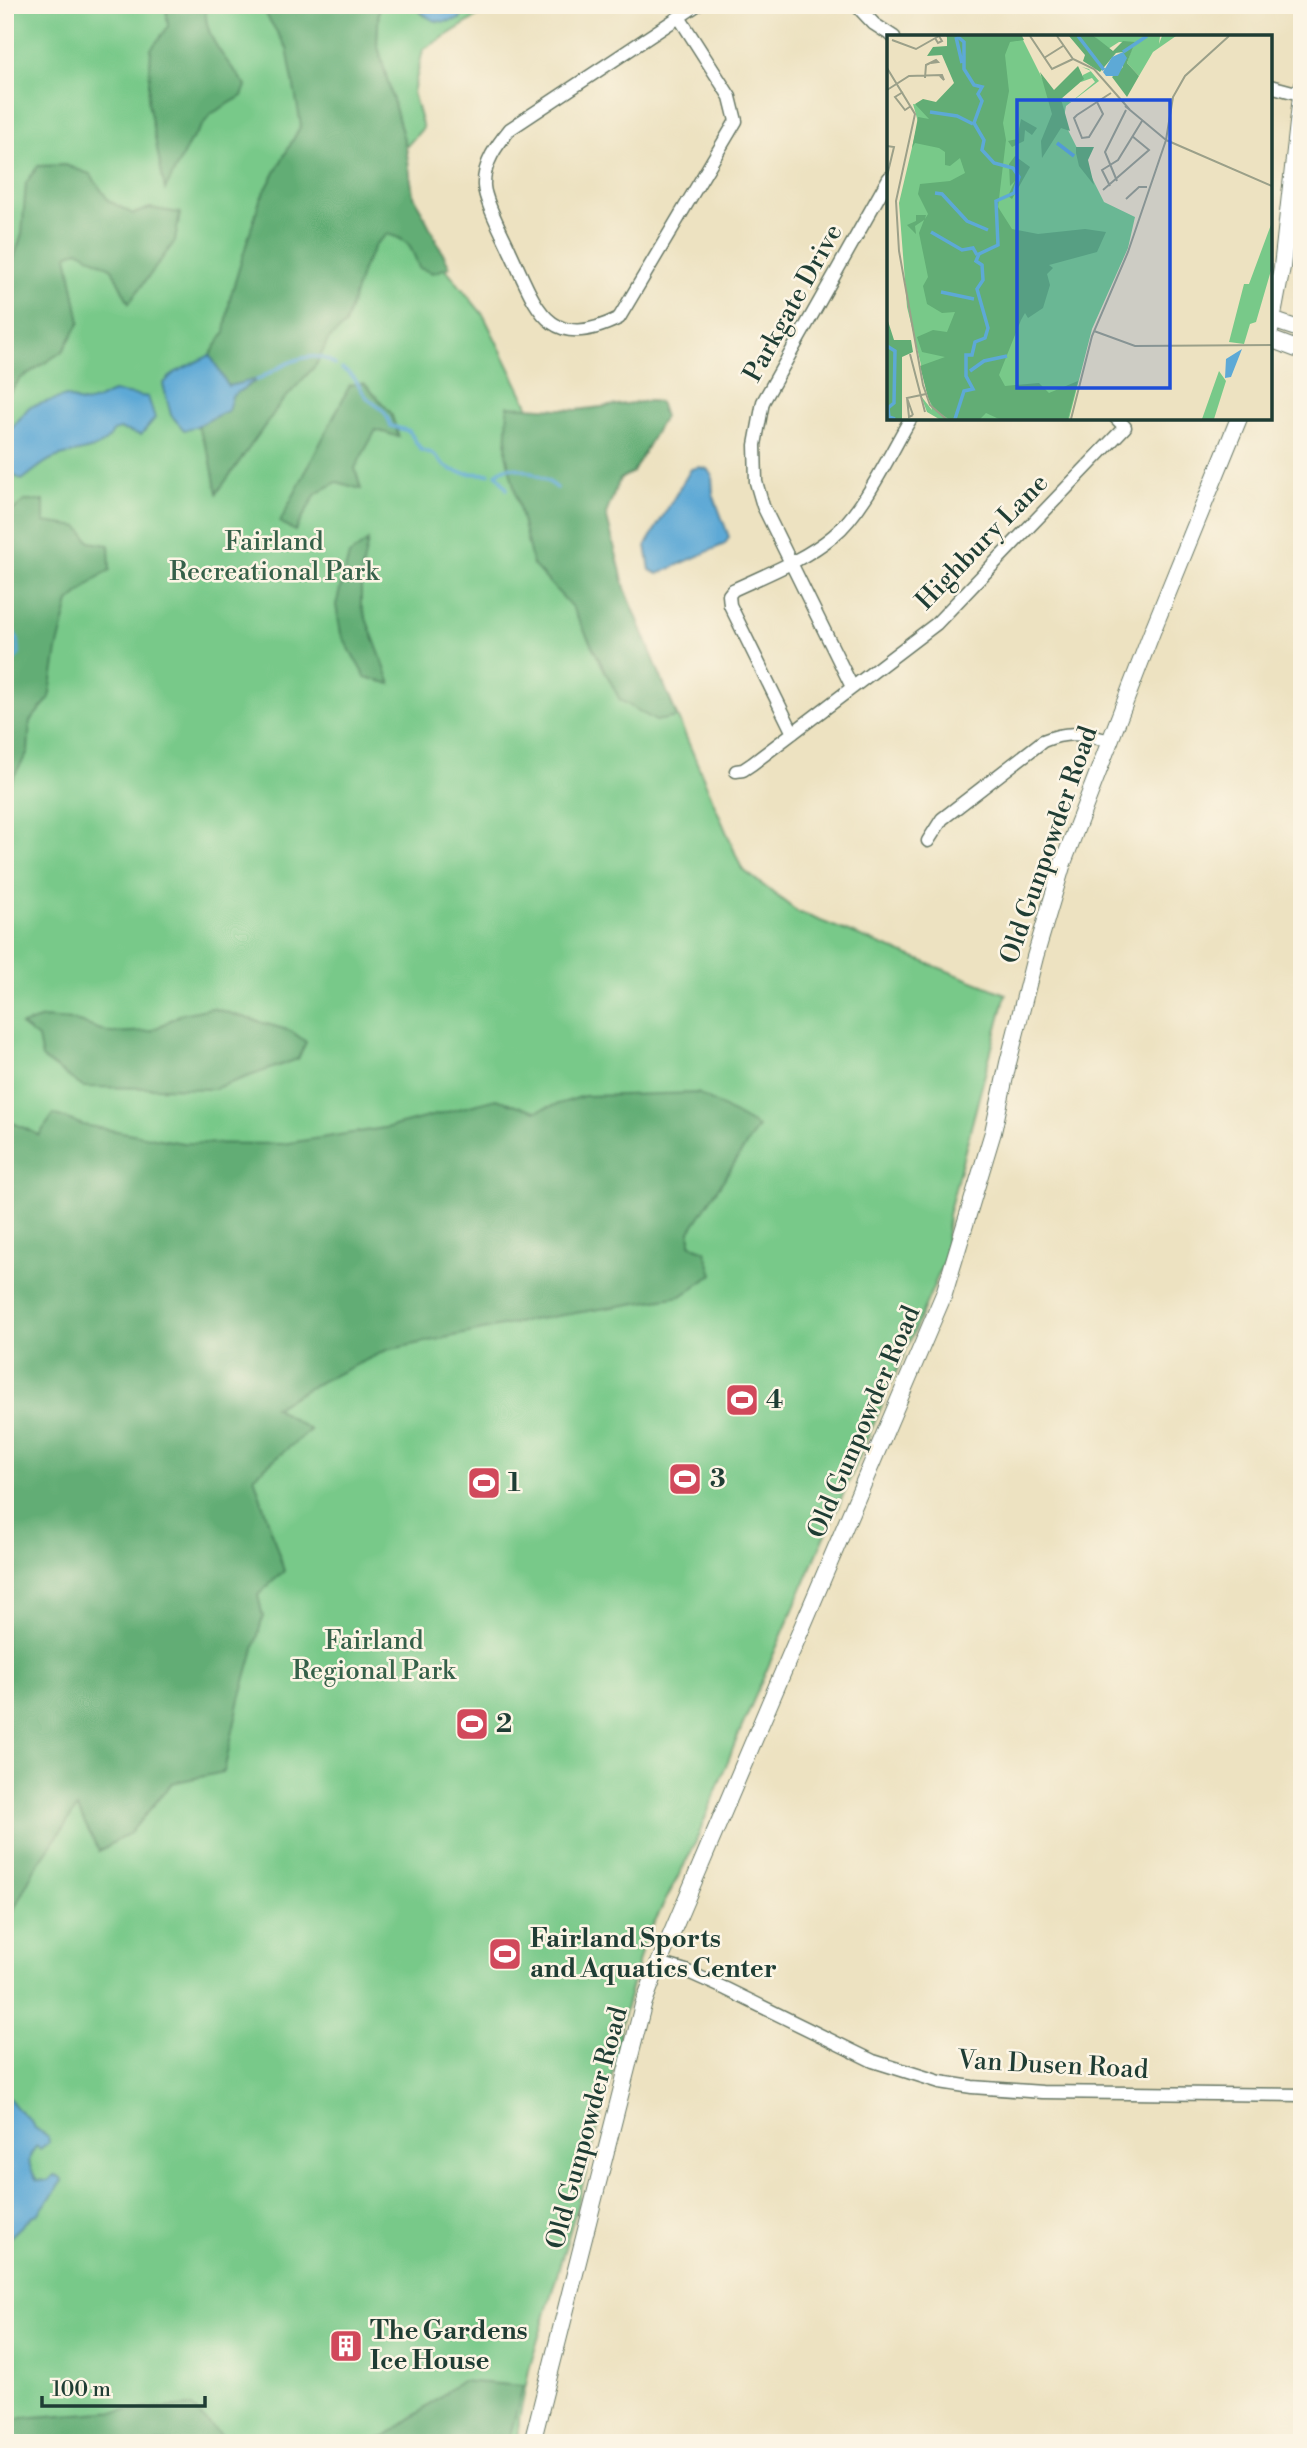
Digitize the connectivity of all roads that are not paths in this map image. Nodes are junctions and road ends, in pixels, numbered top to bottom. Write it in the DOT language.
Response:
graph roads {
  1 [pos="698,5"];
  2 [pos="856,5"];
  3 [pos="679,17"];
  4 [pos="891,35"];
  5 [pos="1272,86"];
  6 [pos="1301,90"];
  7 [pos="887,182"];
  8 [pos="1272,318"];
  9 [pos="1272,323"];
  10 [pos="1302,330"];
  11 [pos="1272,340"];
  12 [pos="1302,351"];
  13 [pos="910,420"];
  14 [pos="1118,420"];
  15 [pos="1238,420"];
  16 [pos="790,564"];
  17 [pos="852,687"];
  18 [pos="793,733"];
  19 [pos="1110,741"];
  20 [pos="736,771"];
  21 [pos="928,841"];
  22 [pos="659,1963"];
  23 [pos="1302,2095"];
  24 [pos="531,2443"];
  1 -- 3 [label="street"];
  2 -- 4 [label="street"];
  3 -- 3 [label="street"];
  5 -- 6 [label="street"];
  6 -- 8 [label="main road"];
  7 -- 16 [label="street, Parkgate Drive"];
  9 -- 10 [label="main road"];
  11 -- 12 [label="main road"];
  13 -- 16 [label="street"];
  14 -- 17 [label="street, Highbury Lane"];
  15 -- 19 [label="main road, Old Gunpowder Road"];
  16 -- 17 [label="street, Parkgate Drive"];
  16 -- 18 [label="street"];
  17 -- 18 [label="street"];
  18 -- 20 [label="street"];
  19 -- 21 [label="street"];
  19 -- 22 [label="main road, Old Gunpowder Road"];
  22 -- 23 [label="street, Van Dusen Road"];
  22 -- 24 [label="main road, Old Gunpowder Road"];
}
